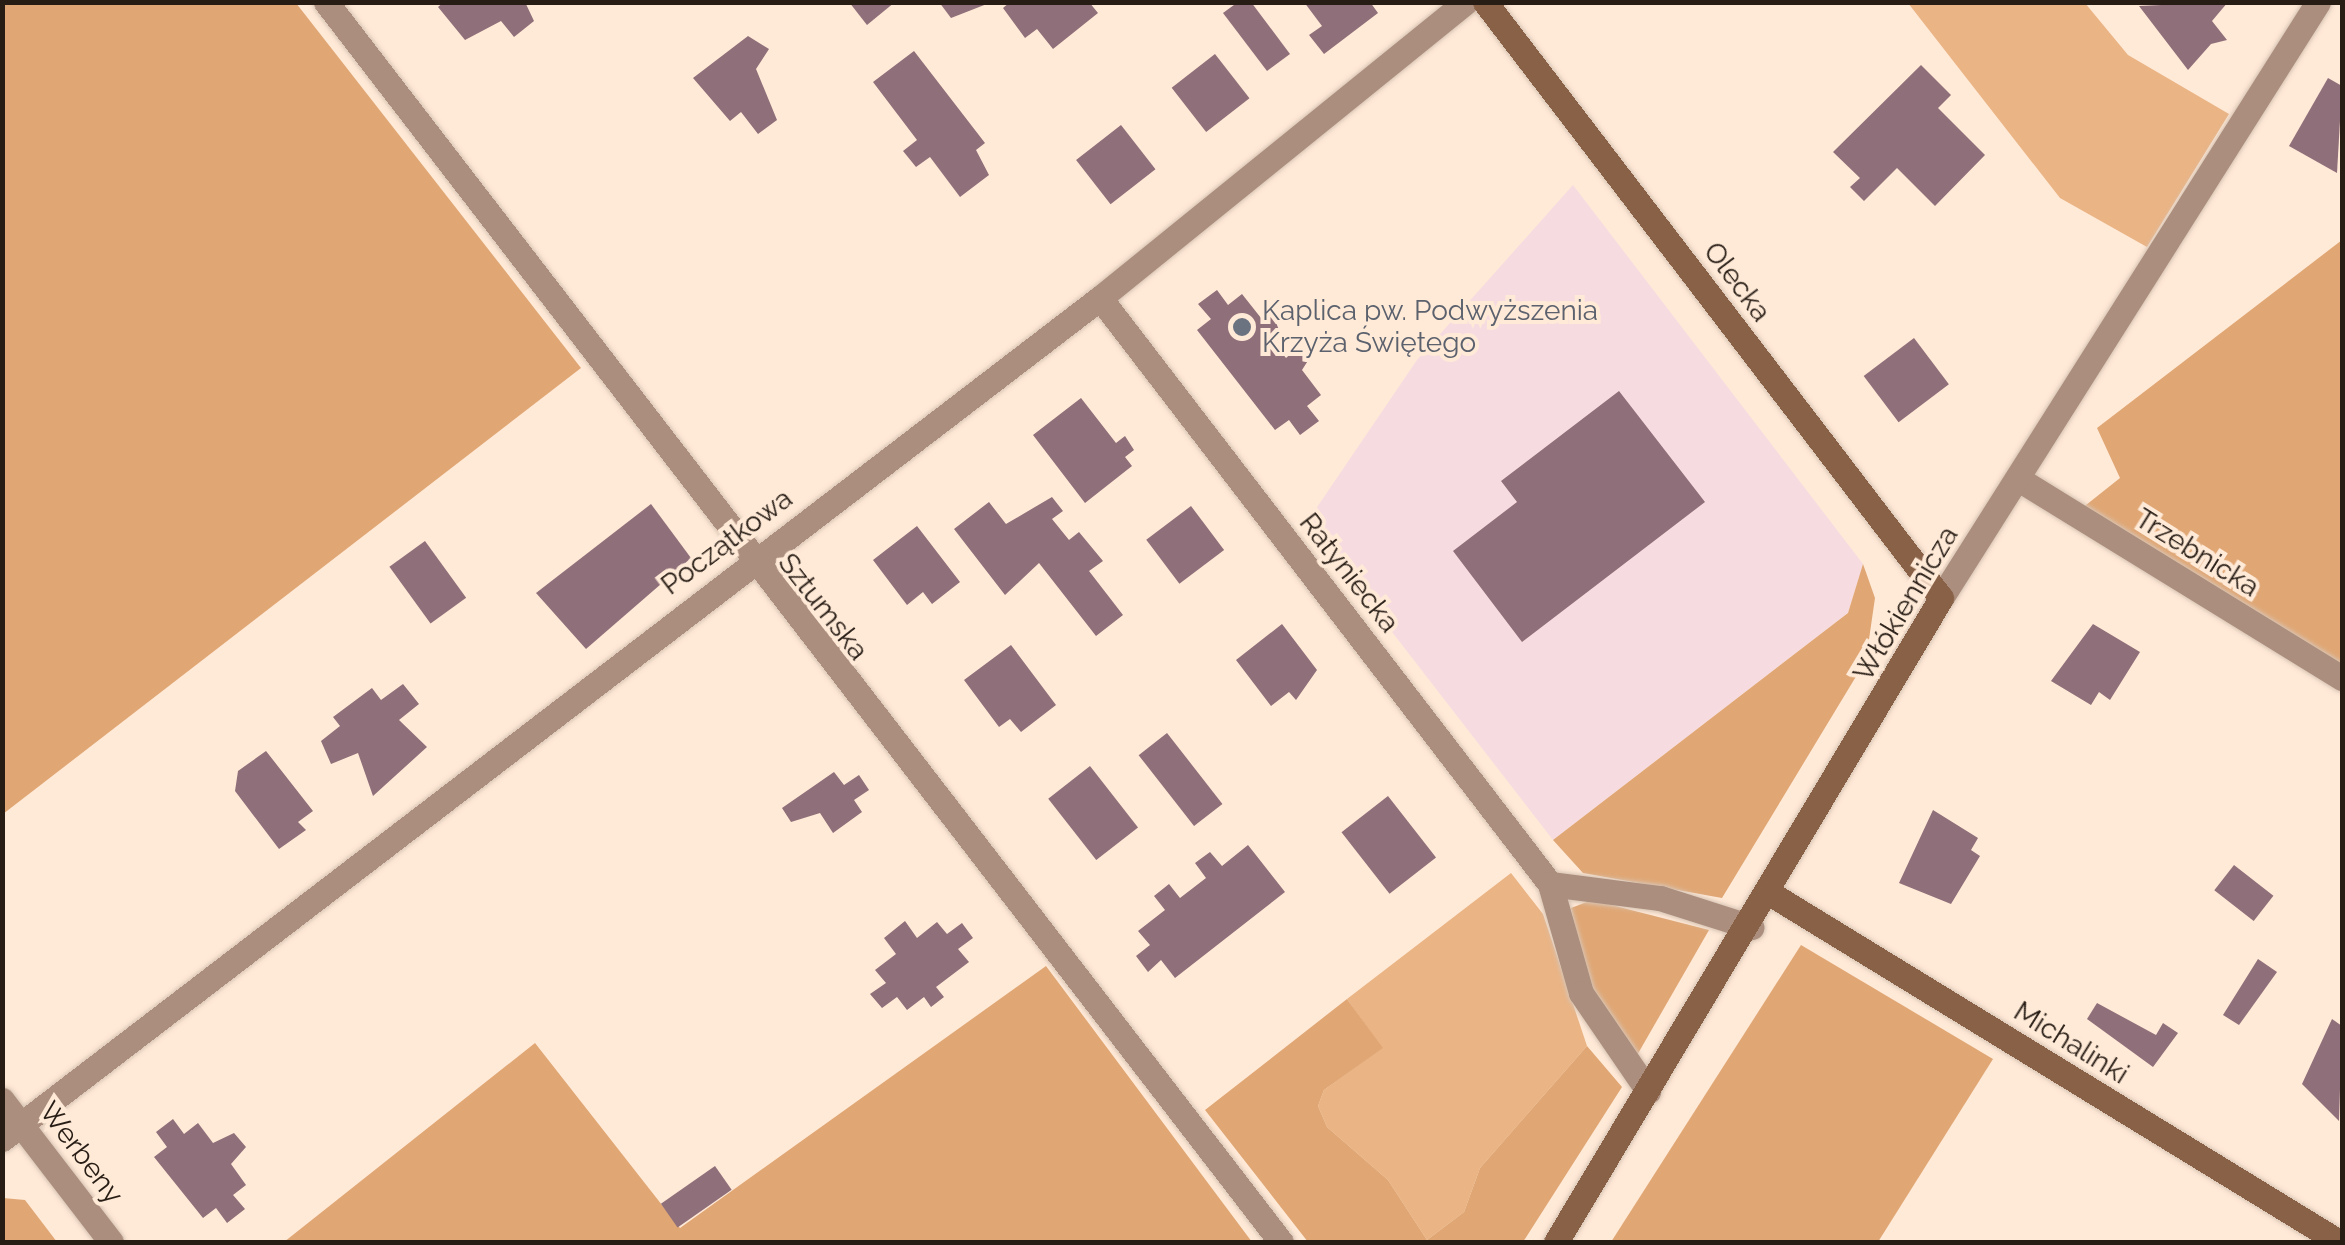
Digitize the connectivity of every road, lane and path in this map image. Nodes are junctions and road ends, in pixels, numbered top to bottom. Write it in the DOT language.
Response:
graph roads {
  1 [pos="326,2"];
  2 [pos="1466,2"];
  3 [pos="1486,2"];
  4 [pos="2318,2"];
  5 [pos="1100,298"];
  6 [pos="2020,480"];
  7 [pos="750,562"];
  8 [pos="1941,598"];
  9 [pos="2342,678"];
  10 [pos="1550,884"];
  11 [pos="1771,894"];
  12 [pos="1751,927"];
  13 [pos="1648,1091"];
  14 [pos="2,1100"];
  15 [pos="12,1132"];
  16 [pos="112,1242"];
  17 [pos="1281,1242"];
  18 [pos="1556,1242"];
  19 [pos="2340,1242"];
  1 -- 7 [label="street, Sztumska"];
  2 -- 5 [label="street, Początkowa"];
  3 -- 8 [label="street, Olecka"];
  4 -- 6 [label="street, Włókiennicza"];
  5 -- 7 [label="street, Początkowa"];
  5 -- 10 [label="street, Ratyniecka"];
  6 -- 8 [label="street, Włókiennicza"];
  6 -- 9 [label="street, Trzebnicka"];
  7 -- 15 [label="street, Początkowa"];
  7 -- 17 [label="street, Sztumska"];
  8 -- 11 [label="street, Włókiennicza"];
  10 -- 12 [label="street"];
  10 -- 13 [label="street, Ratyniecka"];
  11 -- 12 [label="street, Włókiennicza"];
  11 -- 19 [label="street, Michalinki"];
  12 -- 13 [label="street, Włókiennicza"];
  13 -- 18 [label="street, Włókiennicza"];
  14 -- 15 [label="street, Werbeny"];
  15 -- 16 [label="street, Werbeny"];
}
